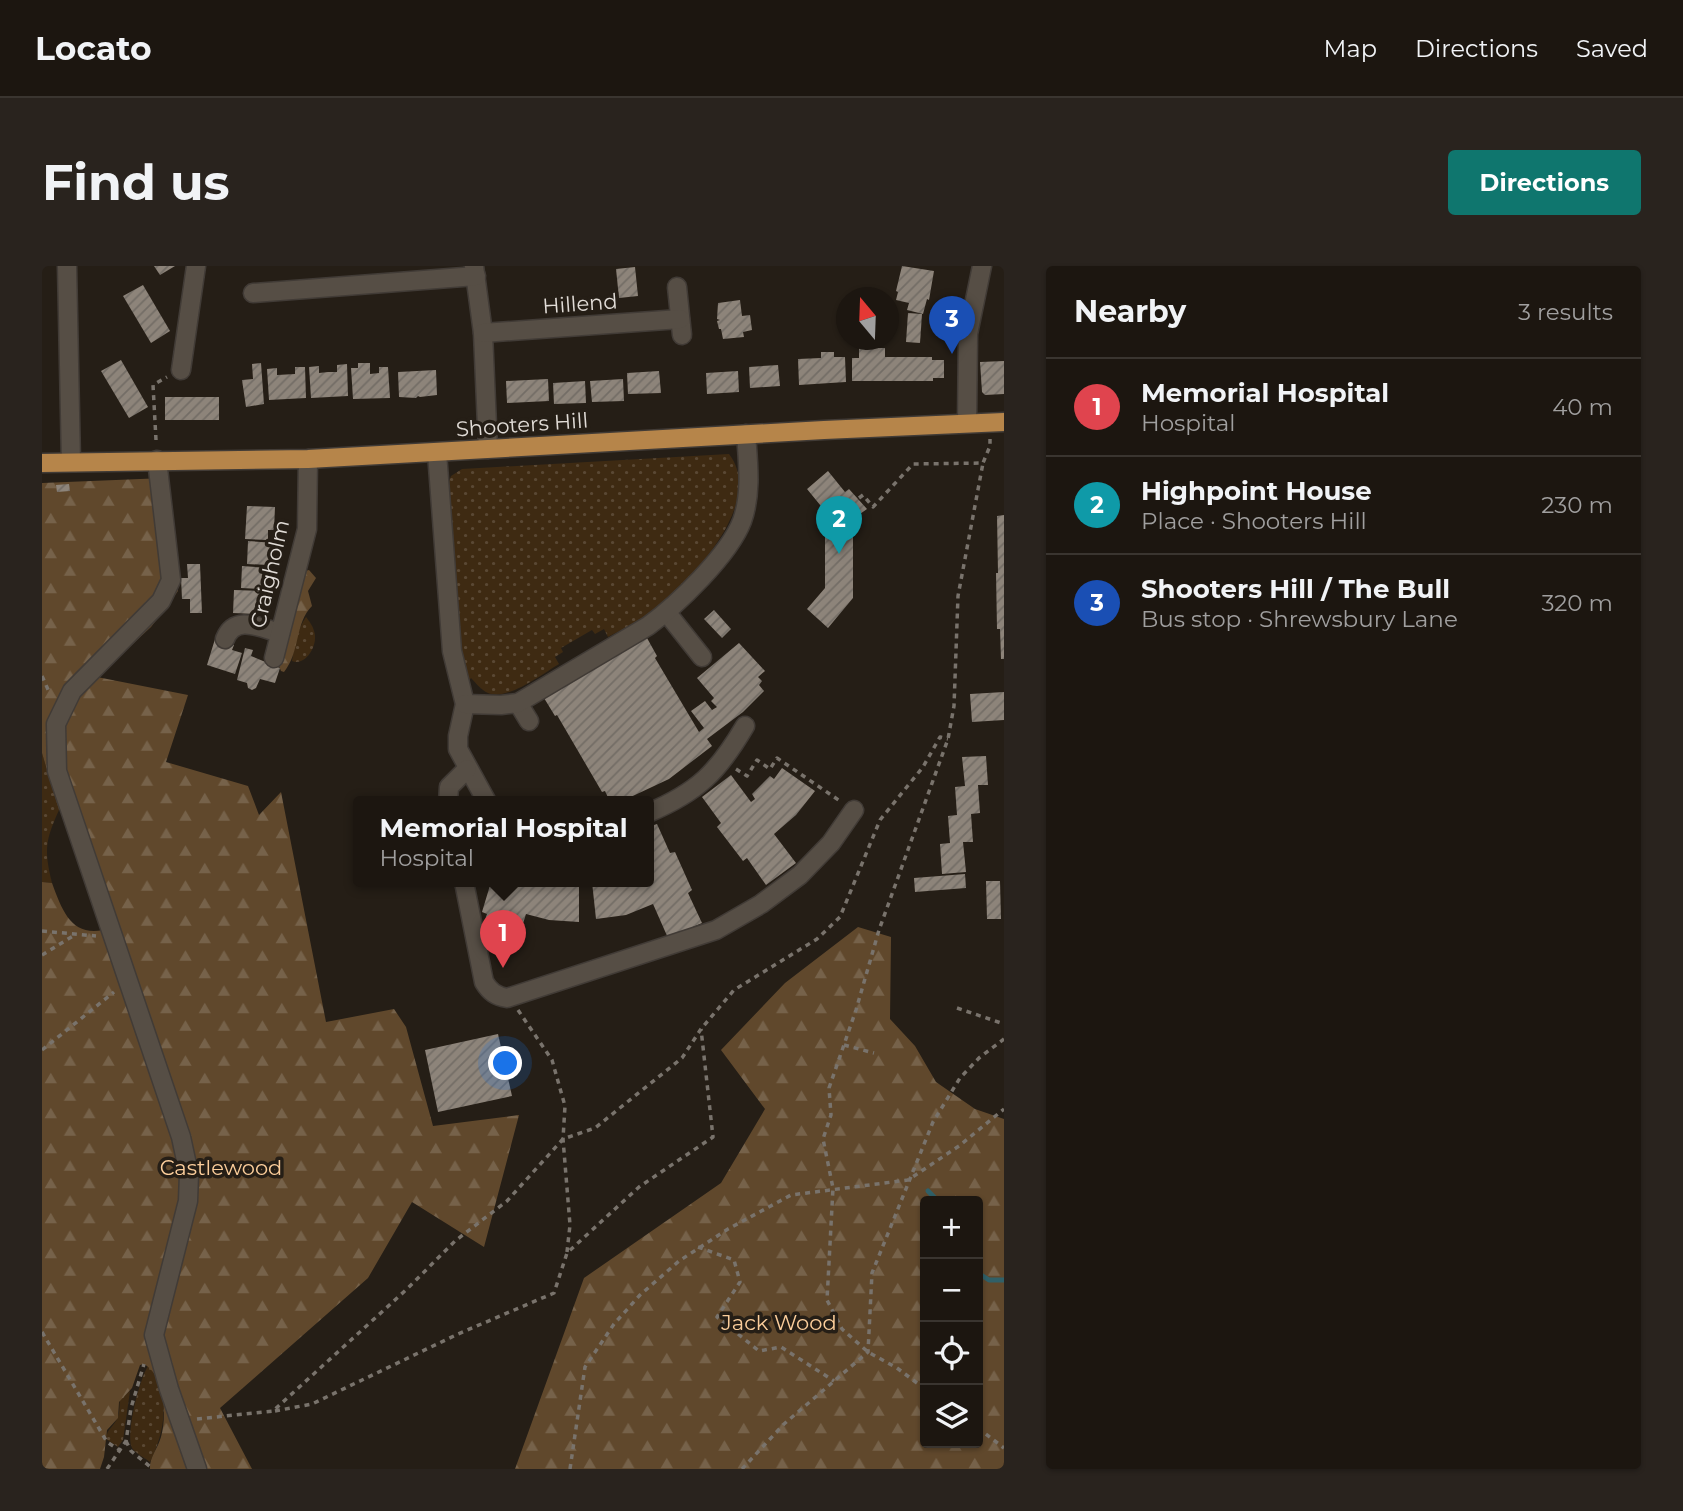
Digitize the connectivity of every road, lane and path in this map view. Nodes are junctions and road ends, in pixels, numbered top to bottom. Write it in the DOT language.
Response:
graph roads {
  1 [pos="67,266"];
  2 [pos="196,266"];
  3 [pos="982,266"];
  4 [pos="475,271"];
  5 [pos="677,287"];
  6 [pos="253,293"];
  7 [pos="483,333"];
  8 [pos="181,370"];
  9 [pos="1004,422"];
  10 [pos="967,423"];
  11 [pos="746,434"];
  12 [pos="990,439"];
  13 [pos="156,440"];
  14 [pos="488,449"];
  15 [pos="437,453"];
  16 [pos="308,459"];
  17 [pos="157,460"];
  18 [pos="71,462"];
  19 [pos="42,463"];
  20 [pos="984,463"];
  21 [pos="859,498"];
  22 [pos="667,613"];
  23 [pos="280,633"];
  24 [pos="225,639"];
  25 [pos="702,657"];
  26 [pos="274,658"];
  27 [pos="518,703"];
  28 [pos="465,705"];
  29 [pos="529,722"];
  30 [pos="745,726"];
  31 [pos="948,739"];
  32 [pos="723,760"];
  33 [pos="467,769"];
  34 [pos="448,796"];
  35 [pos="483,796"];
  36 [pos="654,810"];
  37 [pos="853,810"];
  38 [pos="465,887"];
  39 [pos="42,931"];
  40 [pos="74,935"];
  41 [pos="103,936"];
  42 [pos="42,956"];
  43 [pos="128,981"];
  44 [pos="508,998"];
  45 [pos="957,1008"];
  46 [pos="1004,1024"];
  47 [pos="701,1029"];
  48 [pos="1004,1039"];
  49 [pos="844,1045"];
  50 [pos="42,1049"];
  51 [pos="874,1053"];
  52 [pos="1004,1109"];
  53 [pos="563,1139"];
  54 [pos="908,1180"];
  55 [pos="833,1188"];
  56 [pos="698,1247"];
  57 [pos="567,1253"];
  58 [pos="42,1332"];
  59 [pos="154,1335"];
  60 [pos="868,1352"];
  61 [pos="834,1381"];
  62 [pos="920,1385"];
  63 [pos="273,1411"];
  64 [pos="180,1421"];
  65 [pos="983,1432"];
  66 [pos="126,1441"];
  67 [pos="1004,1448"];
  68 [pos="121,1451"];
  69 [pos="107,1469"];
  70 [pos="153,1469"];
  71 [pos="197,1469"];
  72 [pos="570,1469"];
  73 [pos="742,1469"];
  1 -- 18 [label="street"];
  2 -- 8 [label="street"];
  3 -- 10 [label="street"];
  4 -- 6 [label="street"];
  4 -- 7 [label="street"];
  5 -- 7 [label="street, Hillend"];
  7 -- 14 [label="street"];
  8 -- 13 [label="path"];
  9 -- 10 [label="main road, Shooters Hill"];
  10 -- 11 [label="main road, Shooters Hill"];
  11 -- 14 [label="main road, Shooters Hill"];
  11 -- 22 [label="street"];
  12 -- 20 [label="path"];
  14 -- 15 [label="main road, Shooters Hill"];
  15 -- 16 [label="main road, Shooters Hill"];
  15 -- 28 [label="street"];
  16 -- 17 [label="main road, Shooters Hill"];
  16 -- 23 [label="street, Craigholm"];
  17 -- 18 [label="main road, Shooters Hill"];
  17 -- 43 [label="street"];
  18 -- 19 [label="main road, Shooters Hill"];
  20 -- 21 [label="path"];
  20 -- 31 [label="path"];
  22 -- 25 [label="street"];
  22 -- 27 [label="street"];
  23 -- 24 [label="street"];
  23 -- 26 [label="street, Craigholm"];
  27 -- 28 [label="street"];
  27 -- 29 [label="street"];
  28 -- 33 [label="street"];
  30 -- 32 [label="street"];
  31 -- 47 [label="path"];
  31 -- 49 [label="path"];
  32 -- 36 [label="street"];
  32 -- 37 [label="path"];
  33 -- 34 [label="street"];
  33 -- 35 [label="street"];
  37 -- 44 [label="street"];
  38 -- 44 [label="street"];
  39 -- 40 [label="path"];
  40 -- 41 [label="path"];
  40 -- 42 [label="path"];
  43 -- 50 [label="path"];
  43 -- 59 [label="street"];
  44 -- 53 [label="path"];
  45 -- 46 [label="path"];
  47 -- 53 [label="path"];
  47 -- 57 [label="path"];
  48 -- 54 [label="path"];
  49 -- 51 [label="path"];
  49 -- 55 [label="path"];
  52 -- 54 [label="path"];
  53 -- 57 [label="path"];
  53 -- 63 [label="path"];
  54 -- 55 [label="path"];
  54 -- 60 [label="path"];
  55 -- 56 [label="path"];
  55 -- 60 [label="path"];
  56 -- 61 [label="path"];
  56 -- 72 [label="path"];
  57 -- 63 [label="path"];
  58 -- 68 [label="path"];
  59 -- 64 [label="street"];
  59 -- 66 [label="path"];
  60 -- 61 [label="path"];
  60 -- 62 [label="path"];
  61 -- 73 [label="path"];
  63 -- 64 [label="path"];
  64 -- 71 [label="street"];
  65 -- 67 [label="path"];
  66 -- 68 [label="path"];
  66 -- 70 [label="path"];
  68 -- 69 [label="path"];
}
